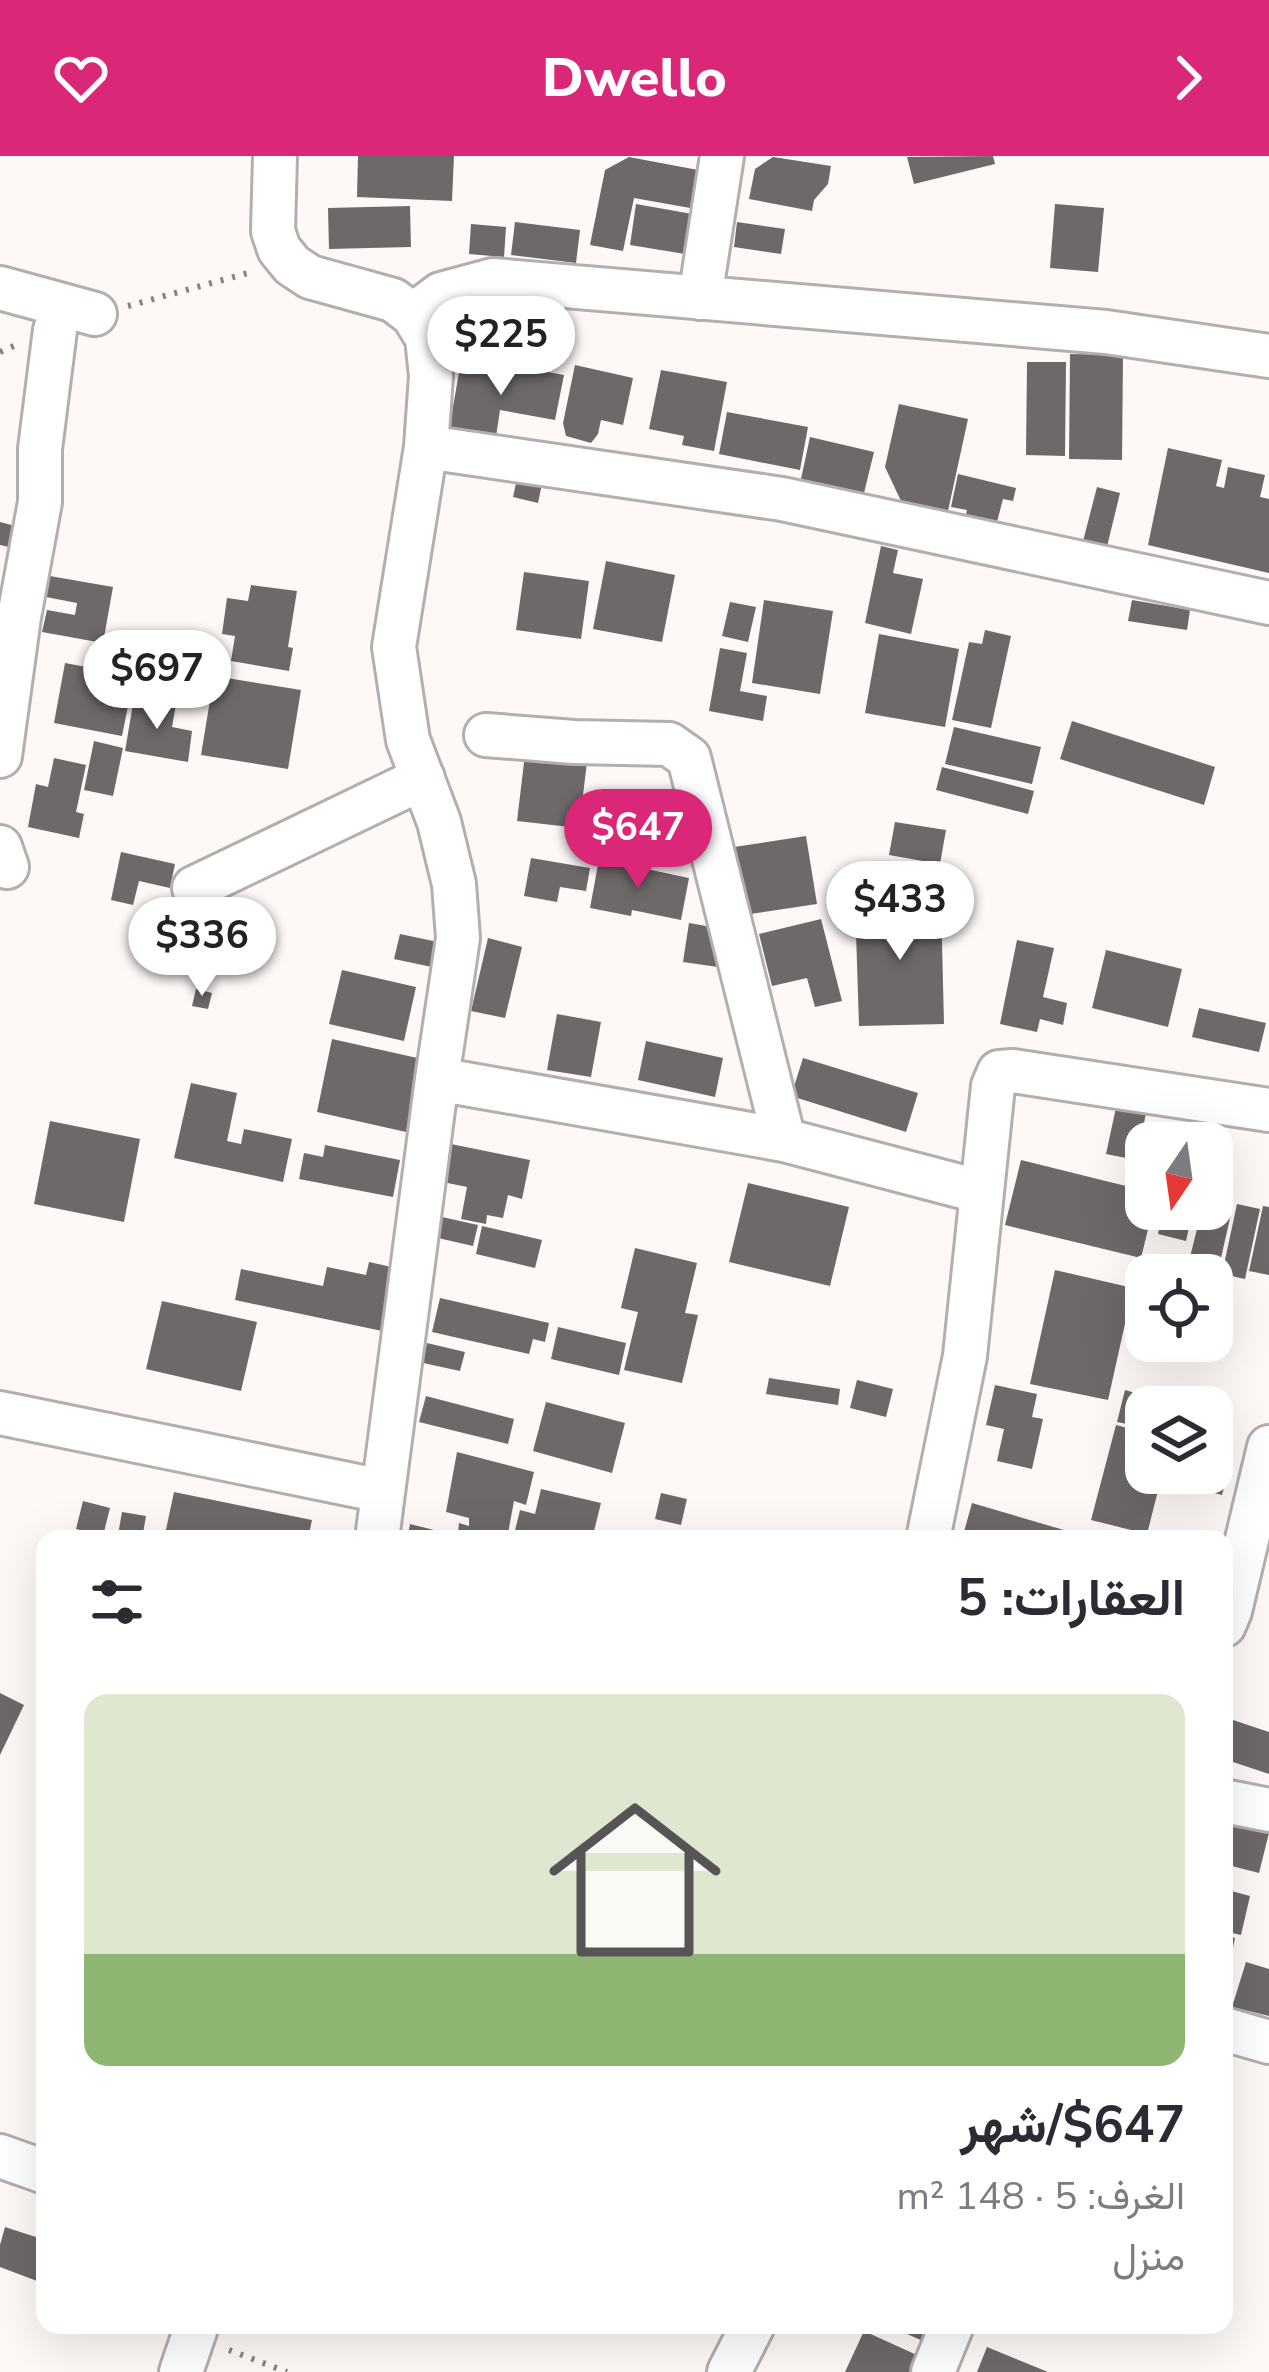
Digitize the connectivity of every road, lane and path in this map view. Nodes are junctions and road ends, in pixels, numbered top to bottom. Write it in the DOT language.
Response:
graph roads {
  1 [pos="275,156"];
  2 [pos="722,156"];
  3 [pos="279,249"];
  4 [pos="0,288"];
  5 [pos="700,298"];
  6 [pos="95,314"];
  7 [pos="413,315"];
  8 [pos="55,330"];
  9 [pos="0,352"];
  10 [pos="1269,356"];
  11 [pos="426,447"];
  12 [pos="1269,603"];
  13 [pos="486,736"];
  14 [pos="0,756"];
  15 [pos="423,778"];
  16 [pos="194,888"];
  17 [pos="437,1079"];
  18 [pos="1269,1110"];
  19 [pos="784,1140"];
  20 [pos="982,1192"];
  21 [pos="0,1413"];
  22 [pos="1267,1466"];
  23 [pos="382,1491"];
  24 [pos="378,1530"];
  25 [pos="930,1530"];
  26 [pos="1233,1599"];
  27 [pos="1233,1804"];
  28 [pos="1269,1810"];
  29 [pos="1233,2032"];
  30 [pos="1269,2042"];
  31 [pos="0,2156"];
  32 [pos="36,2169"];
  33 [pos="749,2334"];
  34 [pos="948,2334"];
  35 [pos="190,2344"];
  36 [pos="287,2372"];
  37 [pos="730,2372"];
  38 [pos="933,2372"];
  1 -- 3 [label="street"];
  2 -- 5 [label="street"];
  3 -- 6 [label="path"];
  3 -- 7 [label="street"];
  4 -- 6 [label="street"];
  5 -- 7 [label="street"];
  5 -- 10 [label="street"];
  7 -- 11 [label="street"];
  8 -- 9 [label="path"];
  8 -- 14 [label="street"];
  11 -- 12 [label="street"];
  11 -- 15 [label="street"];
  13 -- 19 [label="street"];
  15 -- 16 [label="street"];
  15 -- 17 [label="street"];
  17 -- 19 [label="street"];
  17 -- 23 [label="street"];
  18 -- 20 [label="street"];
  19 -- 20 [label="street"];
  20 -- 25 [label="street"];
  21 -- 23 [label="street"];
  22 -- 26 [label="street"];
  23 -- 24 [label="street"];
  27 -- 28 [label="street"];
  29 -- 30 [label="street"];
  31 -- 32 [label="street"];
  33 -- 37 [label="street"];
  34 -- 38 [label="street"];
  35 -- 36 [label="path"];
}
